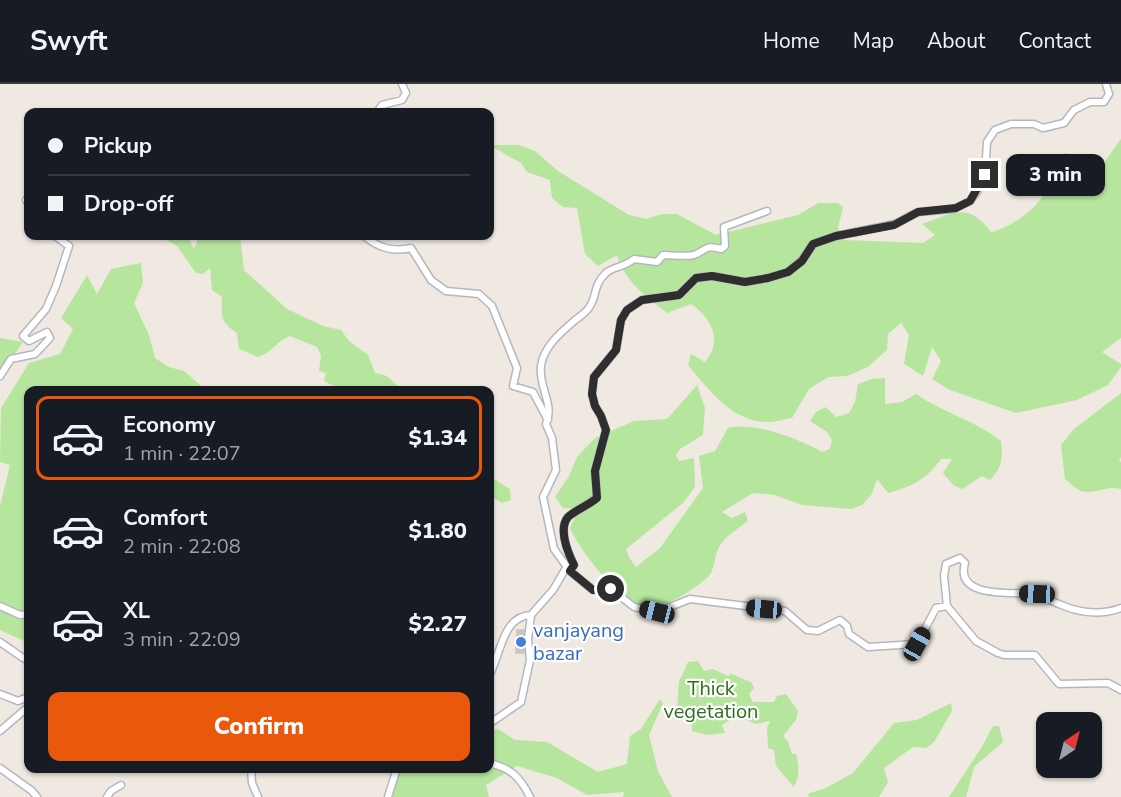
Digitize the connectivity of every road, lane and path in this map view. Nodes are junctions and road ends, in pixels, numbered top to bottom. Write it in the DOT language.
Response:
graph roads {
  1 [pos="402,84"];
  2 [pos="1106,84"];
  3 [pos="380,108"];
  4 [pos="767,211"];
  5 [pos="61,240"];
  6 [pos="369,240"];
  7 [pos="0,376"];
  8 [pos="548,421"];
  9 [pos="570,571"];
  10 [pos="0,606"];
  11 [pos="947,606"];
  12 [pos="1121,608"];
  13 [pos="24,614"];
  14 [pos="531,615"];
  15 [pos="0,642"];
  16 [pos="24,659"];
  17 [pos="494,663"];
  18 [pos="1121,690"];
  19 [pos="0,694"];
  20 [pos="24,698"];
  21 [pos="24,710"];
  22 [pos="494,720"];
  23 [pos="0,731"];
  24 [pos="494,764"];
  25 [pos="0,768"];
  26 [pos="251,773"];
  27 [pos="395,773"];
  28 [pos="121,785"];
  29 [pos="37,797"];
  30 [pos="107,797"];
  31 [pos="258,797"];
  32 [pos="388,797"];
  33 [pos="530,797"];
  1 -- 3 [label="street"];
  2 -- 9 [label="street"];
  4 -- 8 [label="street"];
  5 -- 7 [label="street"];
  6 -- 8 [label="street"];
  8 -- 9 [label="street"];
  9 -- 11 [label="street"];
  9 -- 14 [label="street"];
  10 -- 13 [label="street"];
  11 -- 12 [label="street"];
  11 -- 18 [label="street"];
  14 -- 17 [label="street"];
  14 -- 22 [label="street"];
  15 -- 16 [label="street"];
  19 -- 20 [label="street"];
  21 -- 23 [label="street"];
  24 -- 33 [label="street"];
  25 -- 29 [label="street"];
  26 -- 31 [label="street"];
  27 -- 32 [label="street"];
  28 -- 30 [label="street"];
}
